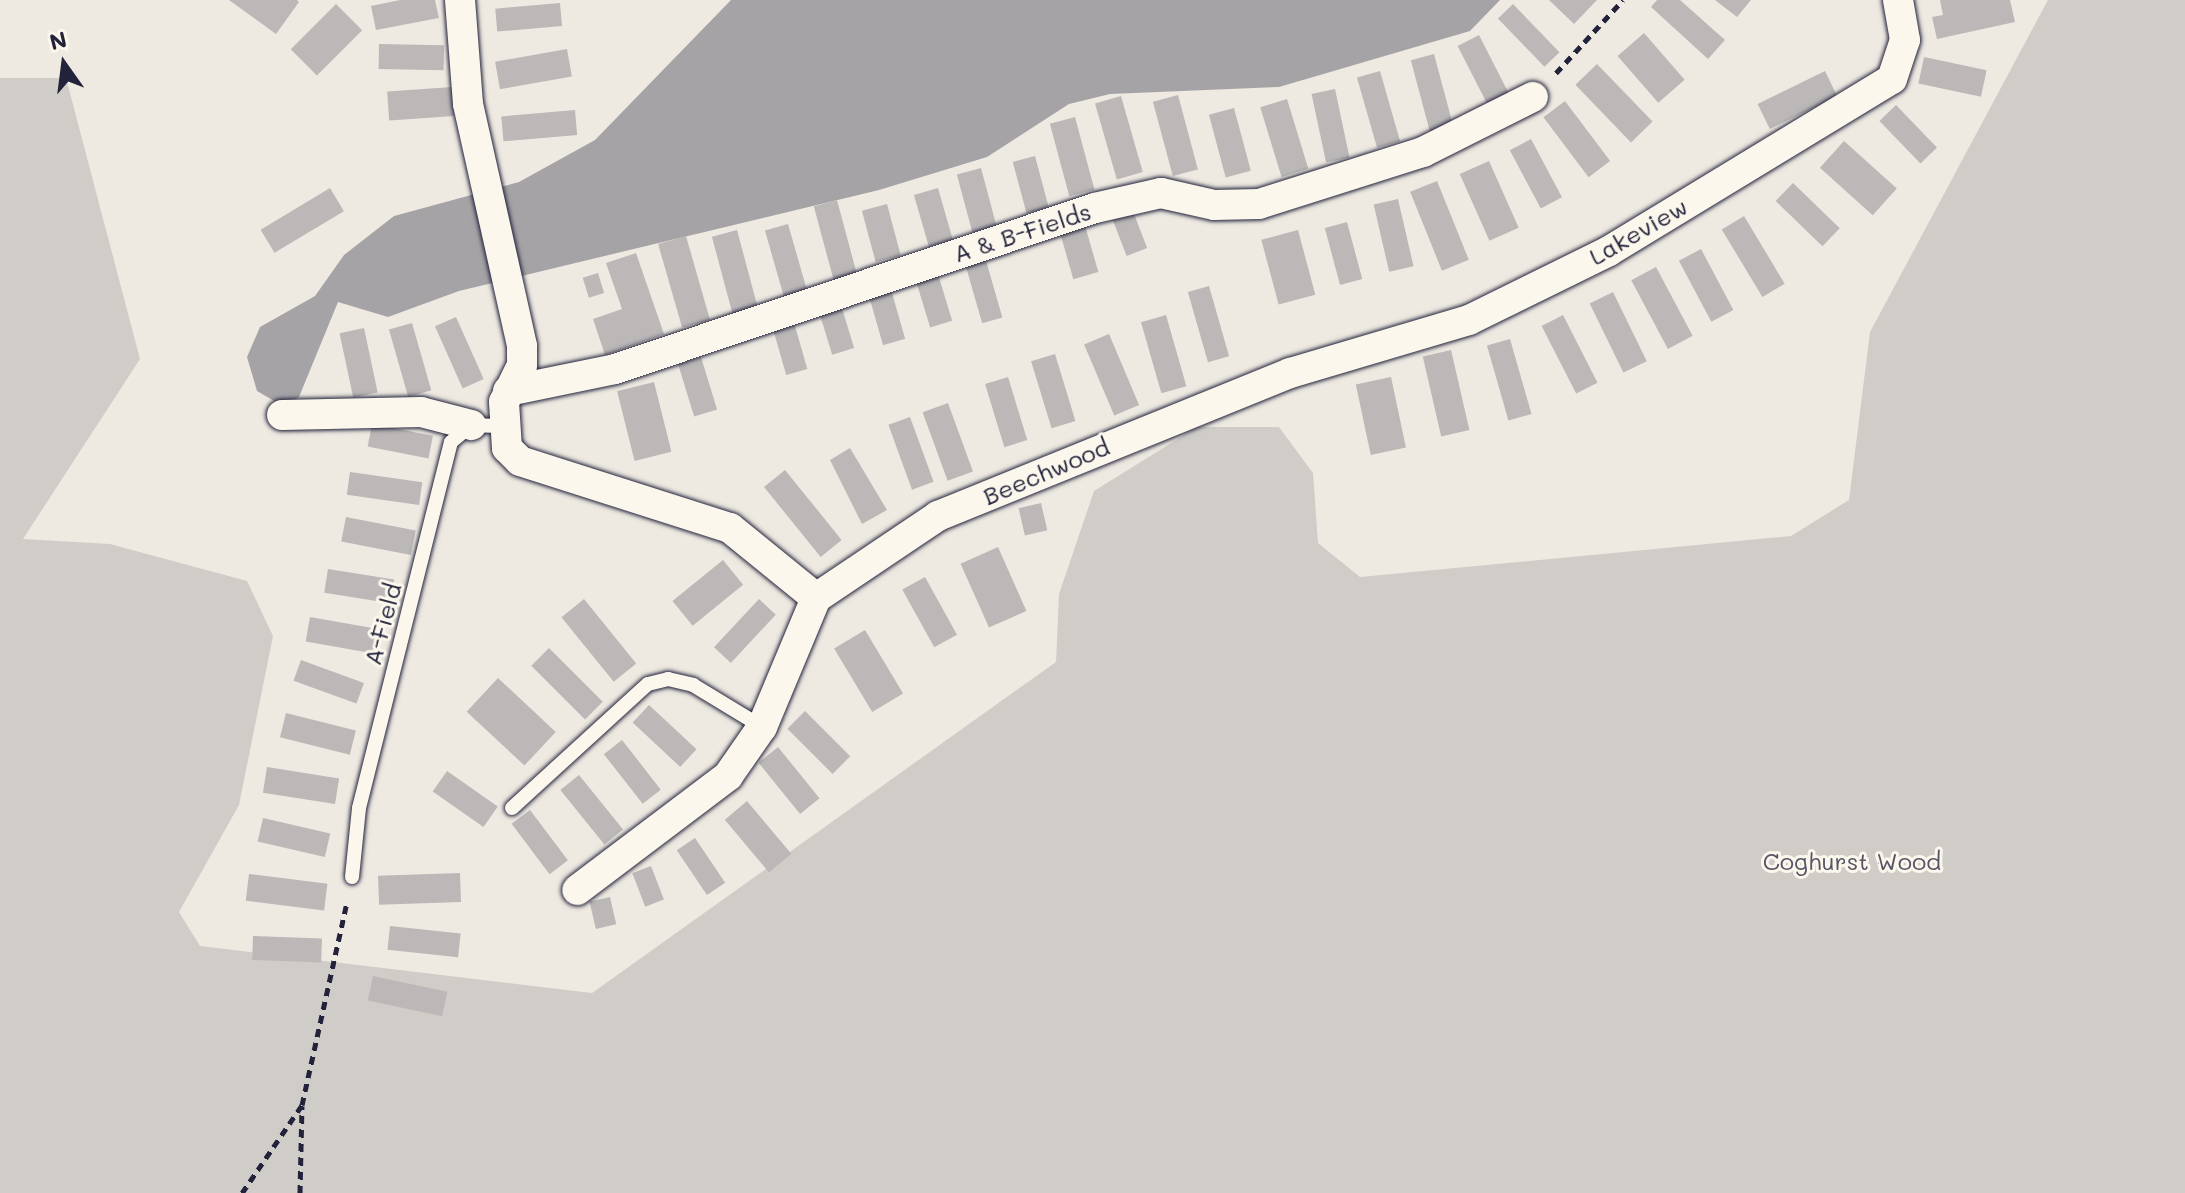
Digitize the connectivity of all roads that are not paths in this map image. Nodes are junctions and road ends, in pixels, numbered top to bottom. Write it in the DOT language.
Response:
graph roads {
  1 [pos="460,0"];
  2 [pos="1898,0"];
  3 [pos="1533,97"];
  4 [pos="1290,373"];
  5 [pos="508,391"];
  6 [pos="282,415"];
  7 [pos="471,425"];
  8 [pos="504,426"];
  9 [pos="816,598"];
  10 [pos="762,727"];
  11 [pos="512,808"];
  12 [pos="352,877"];
  13 [pos="577,890"];
  1 -- 5 [label="street"];
  2 -- 4 [label="street, Lakeview"];
  3 -- 5 [label="street, A & B-Fields"];
  4 -- 9 [label="street, Beechwood"];
  5 -- 8 [label="street"];
  6 -- 7 [label="street"];
  7 -- 8 [label="lane"];
  7 -- 12 [label="lane, A-Field"];
  8 -- 9 [label="street"];
  9 -- 10 [label="street"];
  10 -- 11 [label="lane"];
  10 -- 13 [label="street"];
}
